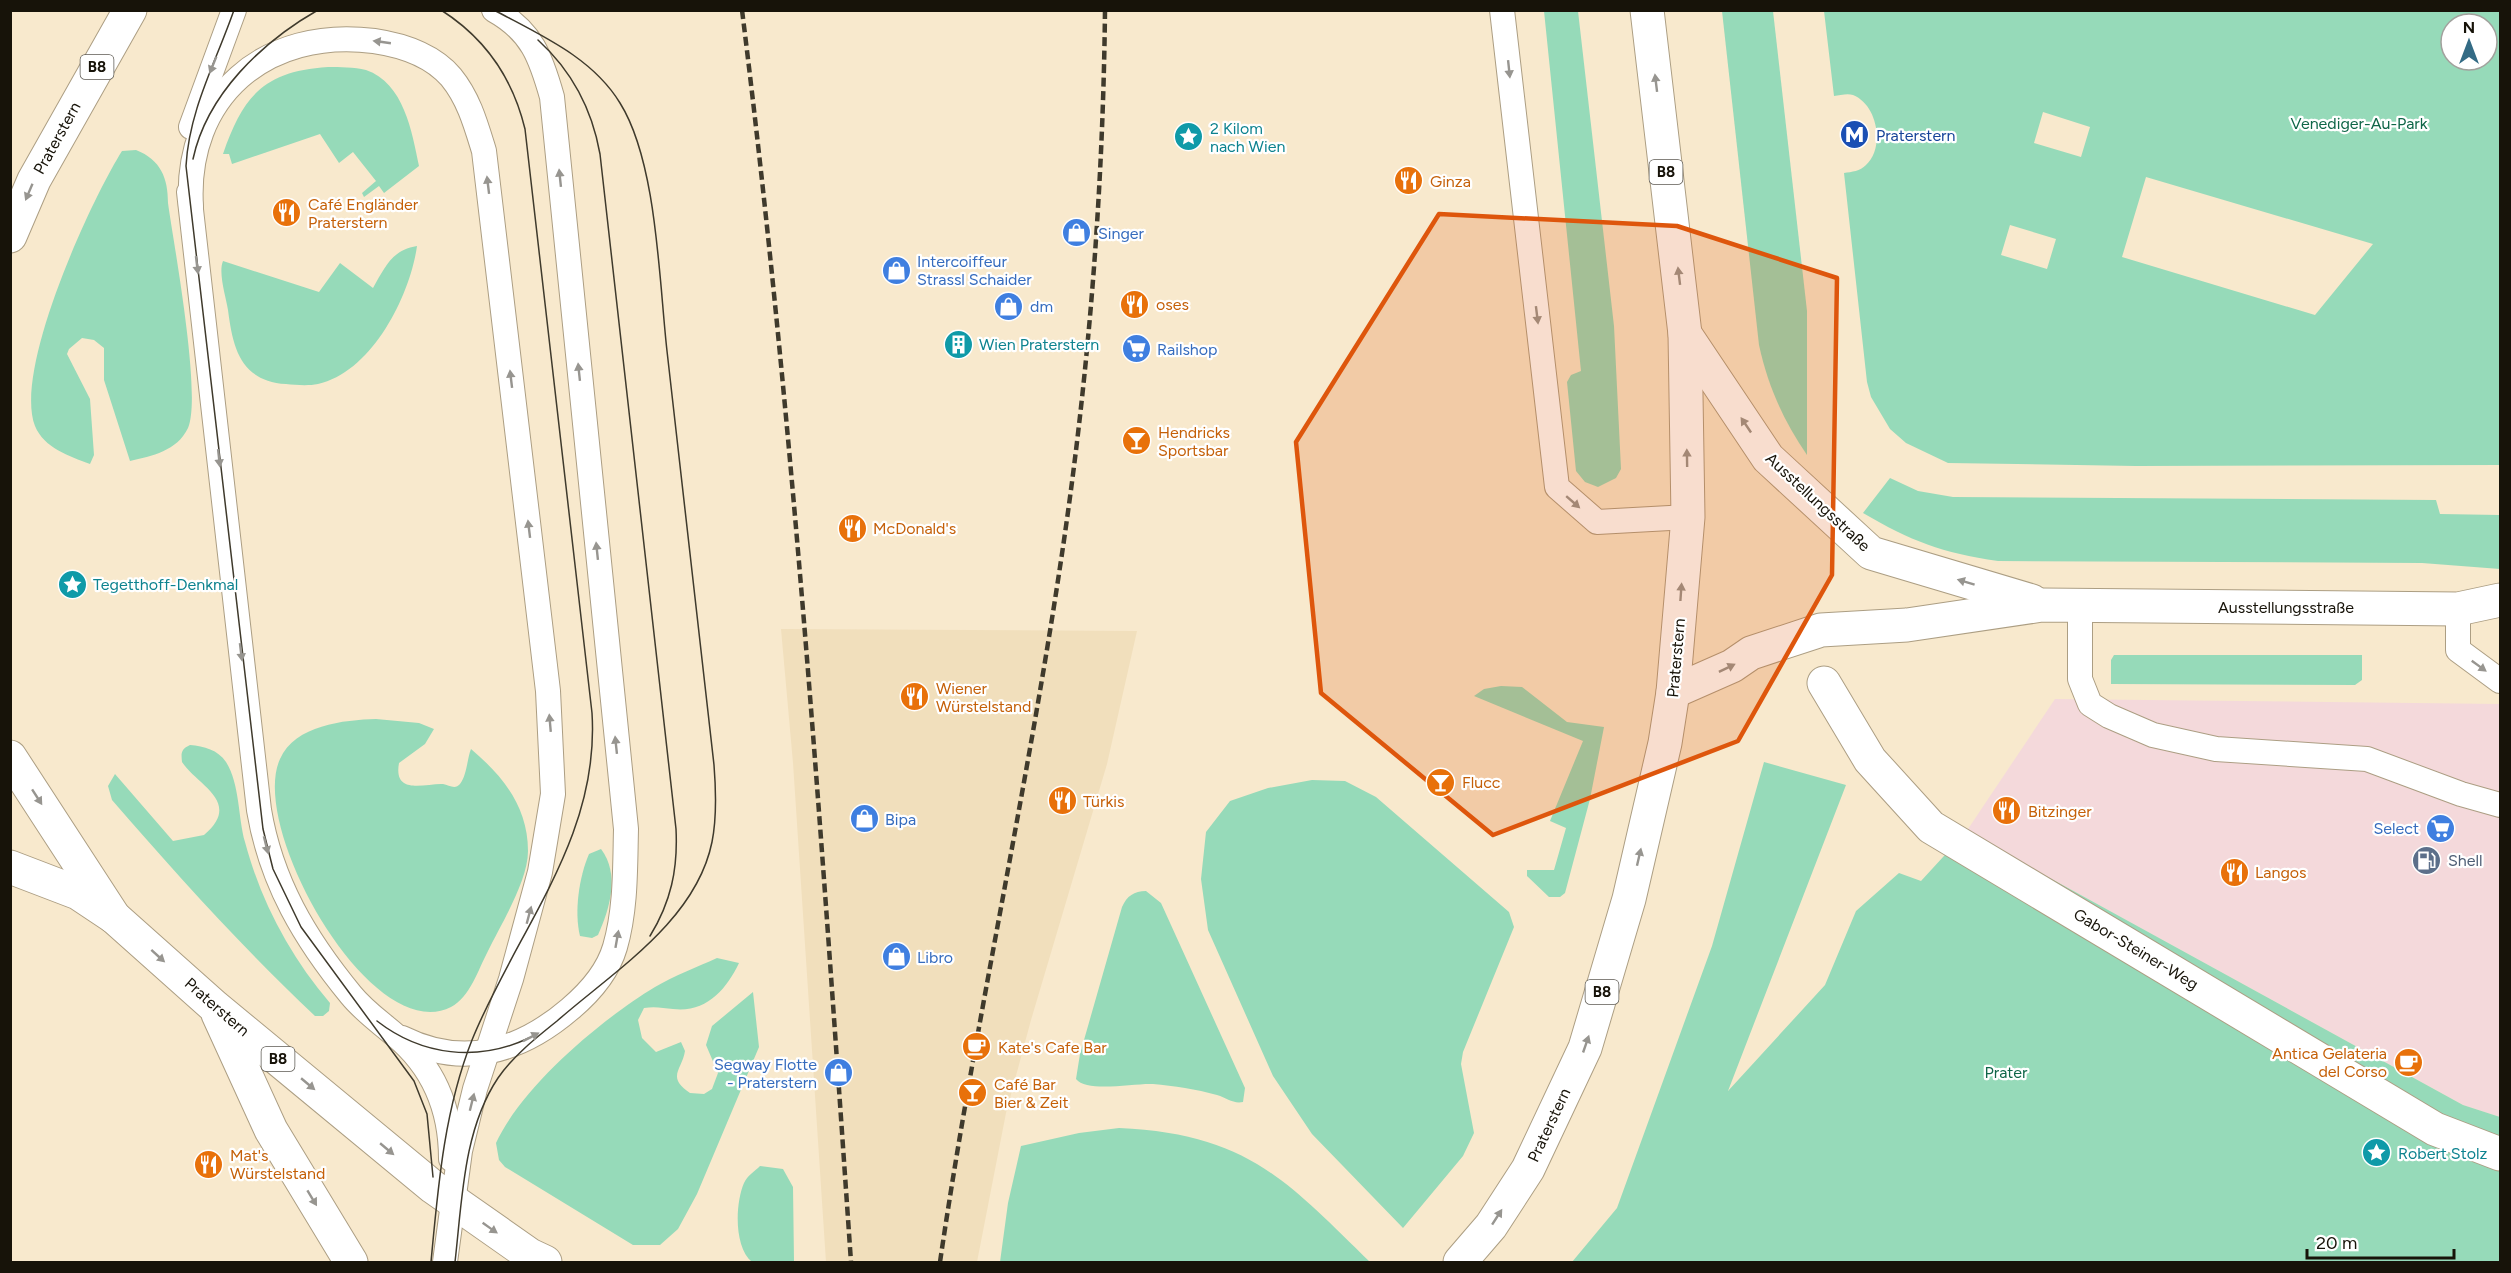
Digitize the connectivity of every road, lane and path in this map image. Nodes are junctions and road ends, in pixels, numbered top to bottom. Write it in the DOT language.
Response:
graph roads {
  1 [pos="234,10"];
  2 [pos="494,10"];
  3 [pos="1502,10"];
  4 [pos="1647,10"];
  5 [pos="129,11"];
  6 [pos="191,207"];
  7 [pos="10,236"];
  8 [pos="1685,334"];
  9 [pos="1688,517"];
  10 [pos="2500,600"];
  11 [pos="2042,604"];
  12 [pos="2080,605"];
  13 [pos="2458,609"];
  14 [pos="2500,623"];
  15 [pos="2500,681"];
  16 [pos="1824,683"];
  17 [pos="1673,692"];
  18 [pos="10,757"];
  19 [pos="2500,805"];
  20 [pos="10,867"];
  21 [pos="114,917"];
  22 [pos="215,1007"];
  23 [pos="395,1034"];
  24 [pos="488,1052"];
  25 [pos="2500,1154"];
  26 [pos="452,1200"];
  27 [pos="536,1260"];
  28 [pos="351,1263"];
  29 [pos="445,1263"];
  30 [pos="1460,1263"];
  1 -- 6 [label="lane, one-way"];
  24 -- 2 [label="lane, one-way"];
  3 -- 9 [label="lane, one-way"];
  8 -- 4 [label="main road, Praterstern / B8, one-way"];
  5 -- 7 [label="main road, Praterstern / B8, one-way"];
  6 -- 23 [label="lane, one-way"];
  24 -- 6 [label="lane, one-way"];
  9 -- 8 [label="main road, Praterstern / B8, one-way"];
  11 -- 8 [label="main road, Ausstellungsstraße, one-way"];
  17 -- 9 [label="main road, Praterstern / B8, one-way"];
  10 -- 13 [label="main road, Ausstellungsstraße"];
  11 -- 12 [label="main road, Ausstellungsstraße"];
  17 -- 11 [label="main road, Ausstellungsstraße, one-way"];
  12 -- 13 [label="main road, Ausstellungsstraße"];
  12 -- 19 [label="lane"];
  13 -- 14 [label="main road, Ausstellungsstraße"];
  13 -- 15 [label="lane, one-way"];
  16 -- 25 [label="main road, Gabor-Steiner-Weg"];
  30 -- 17 [label="main road, Praterstern / B8, one-way"];
  18 -- 21 [label="main road, Praterstern / B8, one-way"];
  20 -- 21 [label="main road"];
  21 -- 22 [label="main road, Praterstern / B8, one-way"];
  22 -- 26 [label="main road, Praterstern / B8, one-way"];
  22 -- 28 [label="main road, B8, one-way"];
  23 -- 24 [label="lane"];
  23 -- 26 [label="lane"];
  26 -- 24 [label="lane, one-way"];
  26 -- 27 [label="main road, Praterstern / B8, one-way"];
  26 -- 29 [label="lane"];
}
